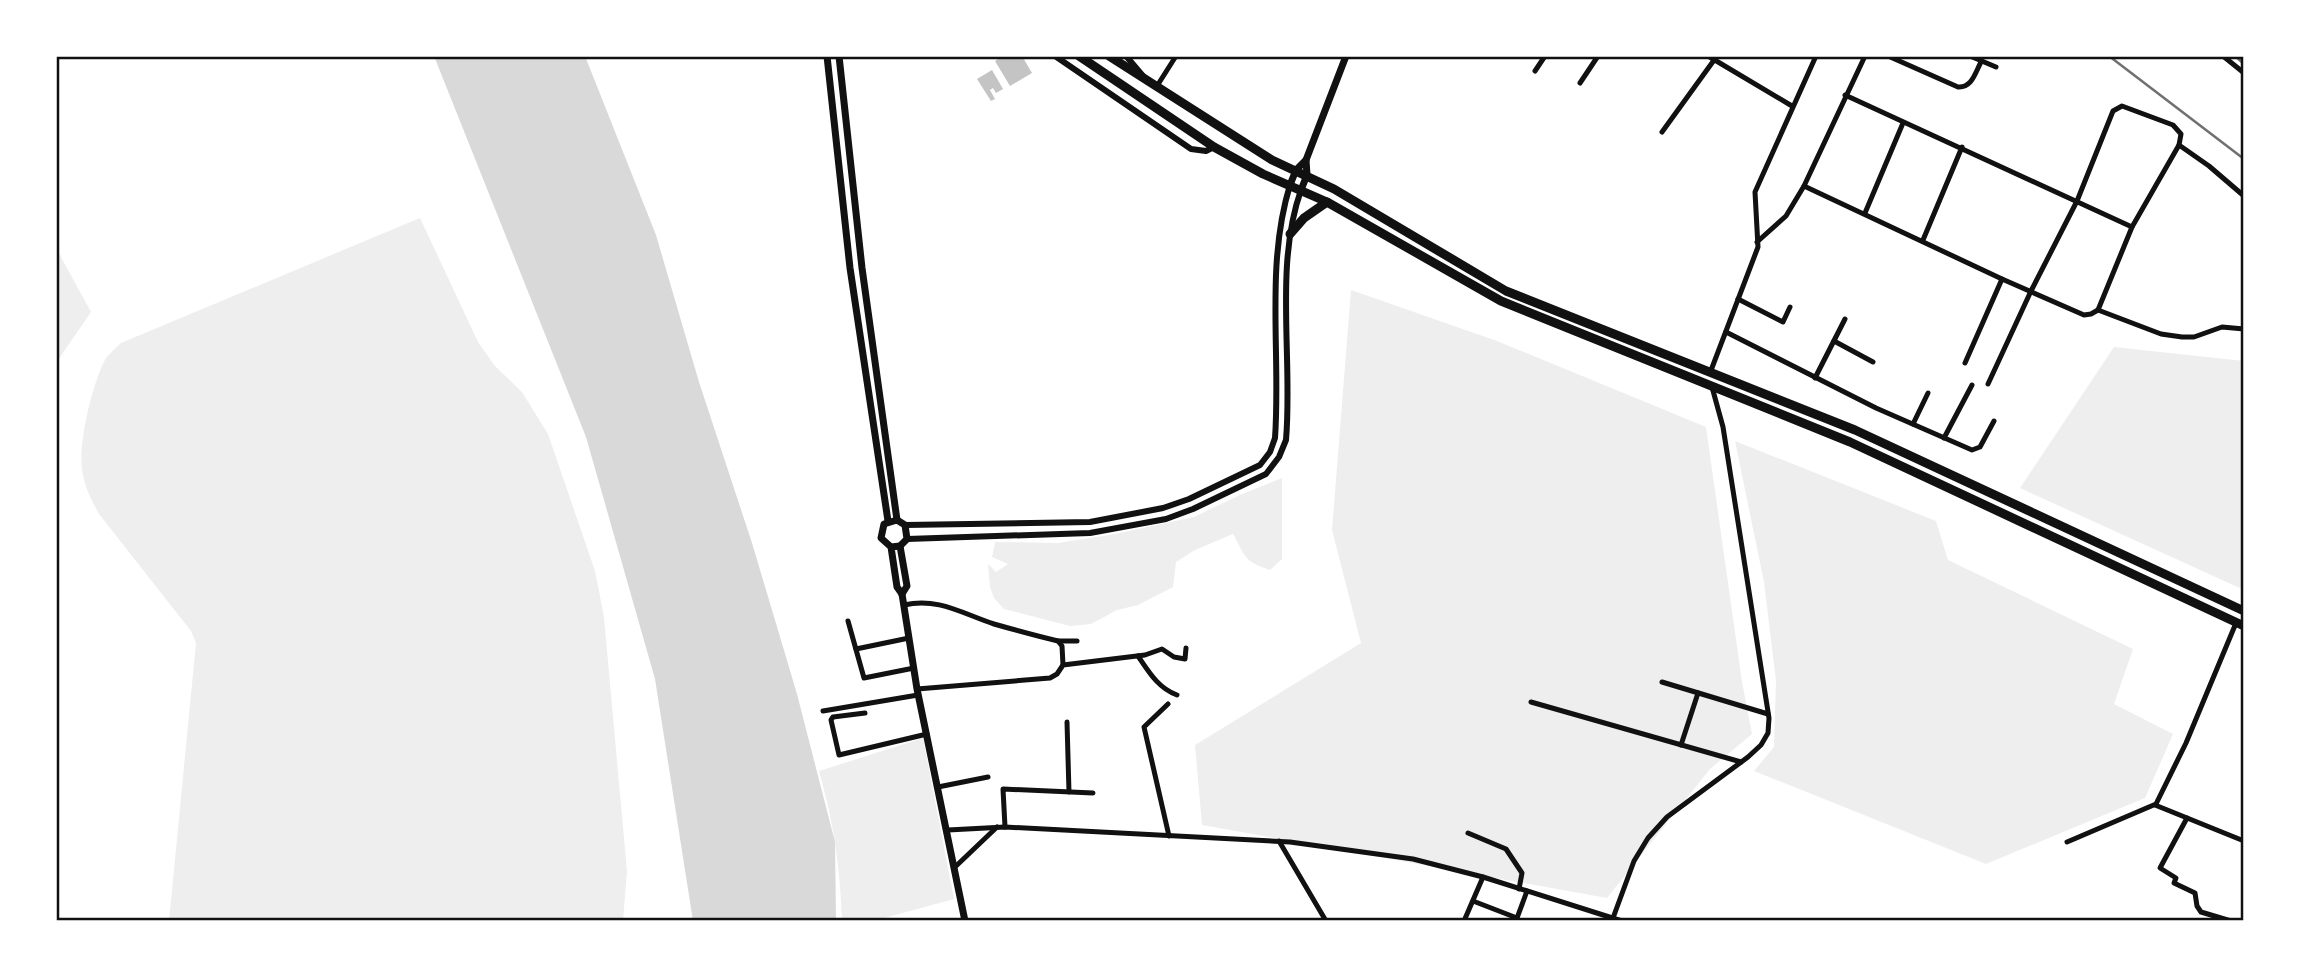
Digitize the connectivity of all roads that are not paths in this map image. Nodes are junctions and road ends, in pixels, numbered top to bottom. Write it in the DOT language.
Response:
graph roads {
  1 [pos="827,56"];
  2 [pos="839,56"];
  3 [pos="1055,56"];
  4 [pos="1079,56"];
  5 [pos="1109,56"];
  6 [pos="1126,56"];
  7 [pos="1176,56"];
  8 [pos="1346,56"];
  9 [pos="1545,56"];
  10 [pos="1598,56"];
  11 [pos="1816,56"];
  12 [pos="1865,56"];
  13 [pos="1888,56"];
  14 [pos="1970,56"];
  15 [pos="2223,56"];
  16 [pos="1713,57"];
  17 [pos="1981,62"];
  18 [pos="1996,67"];
  19 [pos="1535,71"];
  20 [pos="2244,73"];
  21 [pos="1145,79"];
  22 [pos="1580,83"];
  23 [pos="1157,86"];
  24 [pos="1845,95"];
  25 [pos="1792,106"];
  26 [pos="1903,122"];
  27 [pos="1662,132"];
  28 [pos="2179,145"];
  29 [pos="1214,147"];
  30 [pos="1962,147"];
  31 [pos="1306,160"];
  32 [pos="1296,170"];
  33 [pos="1307,175"];
  34 [pos="1290,185"];
  35 [pos="1804,186"];
  36 [pos="1301,190"];
  37 [pos="2244,196"];
  38 [pos="2077,201"];
  39 [pos="1328,202"];
  40 [pos="1865,213"];
  41 [pos="2132,227"];
  42 [pos="1290,234"];
  43 [pos="1923,240"];
  44 [pos="1757,242"];
  45 [pos="2002,279"];
  46 [pos="2031,291"];
  47 [pos="1738,299"];
  48 [pos="1790,307"];
  49 [pos="2098,310"];
  50 [pos="1845,319"];
  51 [pos="2244,329"];
  52 [pos="1726,332"];
  53 [pos="1834,341"];
  54 [pos="1873,362"];
  55 [pos="1965,363"];
  56 [pos="1710,373"];
  57 [pos="1815,377"];
  58 [pos="1988,384"];
  59 [pos="1972,386"];
  60 [pos="1712,387"];
  61 [pos="1928,393"];
  62 [pos="1994,421"];
  63 [pos="1913,424"];
  64 [pos="1944,438"];
  65 [pos="897,520"];
  66 [pos="888,521"];
  67 [pos="905,525"];
  68 [pos="907,539"];
  69 [pos="900,546"];
  70 [pos="891,547"];
  71 [pos="902,594"];
  72 [pos="904,605"];
  73 [pos="2244,611"];
  74 [pos="848,621"];
  75 [pos="2240,624"];
  76 [pos="909,638"];
  77 [pos="1058,641"];
  78 [pos="1077,641"];
  79 [pos="1186,648"];
  80 [pos="856,649"];
  81 [pos="1138,656"];
  82 [pos="1063,665"];
  83 [pos="914,668"];
  84 [pos="1662,682"];
  85 [pos="917,692"];
  86 [pos="1698,693"];
  87 [pos="1177,695"];
  88 [pos="1531,702"];
  89 [pos="1168,704"];
  90 [pos="823,711"];
  91 [pos="865,713"];
  92 [pos="1768,714"];
  93 [pos="1067,722"];
  94 [pos="926,734"];
  95 [pos="1681,745"];
  96 [pos="1741,762"];
  97 [pos="988,777"];
  98 [pos="938,787"];
  99 [pos="1069,792"];
  100 [pos="1093,793"];
  101 [pos="2155,805"];
  102 [pos="2187,818"];
  103 [pos="997,827"];
  104 [pos="1005,827"];
  105 [pos="948,830"];
  106 [pos="1468,832"];
  107 [pos="1169,836"];
  108 [pos="1279,841"];
  109 [pos="2244,841"];
  110 [pos="2067,842"];
  111 [pos="955,867"];
  112 [pos="1483,877"];
  113 [pos="1520,889"];
  114 [pos="1527,891"];
  115 [pos="1473,901"];
  116 [pos="1614,918"];
  117 [pos="1516,919"];
  118 [pos="965,921"];
  119 [pos="1326,921"];
  120 [pos="1464,921"];
  121 [pos="1622,921"];
  122 [pos="2231,921"];
  1 -- 66 [label="main road"];
  2 -- 65 [label="main road"];
  3 -- 29 [label="street"];
  4 -- 29 [label="highway"];
  5 -- 21 [label="highway"];
  6 -- 21 [label="street"];
  7 -- 23 [label="street"];
  8 -- 31 [label="main road"];
  9 -- 19 [label="street"];
  10 -- 22 [label="street"];
  11 -- 25 [label="street"];
  12 -- 24 [label="street"];
  13 -- 17 [label="street"];
  14 -- 17 [label="street"];
  15 -- 20 [label="street"];
  16 -- 25 [label="street"];
  16 -- 27 [label="street"];
  17 -- 18 [label="street"];
  21 -- 23 [label="highway"];
  23 -- 32 [label="highway"];
  24 -- 26 [label="street"];
  24 -- 35 [label="street"];
  25 -- 44 [label="street"];
  26 -- 30 [label="street"];
  26 -- 40 [label="street"];
  28 -- 37 [label="street"];
  28 -- 38 [label="street"];
  28 -- 41 [label="street"];
  29 -- 34 [label="highway"];
  30 -- 38 [label="street"];
  30 -- 43 [label="street"];
  31 -- 32 [label="main road"];
  31 -- 33 [label="main road"];
  32 -- 33 [label="highway"];
  32 -- 34 [label="main road"];
  33 -- 36 [label="main road"];
  33 -- 56 [label="highway"];
  34 -- 36 [label="highway"];
  34 -- 67 [label="street"];
  35 -- 40 [label="street"];
  35 -- 44 [label="street"];
  36 -- 39 [label="highway"];
  36 -- 42 [label="street"];
  38 -- 41 [label="street"];
  38 -- 46 [label="street"];
  39 -- 42 [label="highway"];
  39 -- 60 [label="highway"];
  40 -- 43 [label="street"];
  41 -- 49 [label="street"];
  42 -- 68 [label="street"];
  43 -- 45 [label="street"];
  44 -- 47 [label="street"];
  45 -- 46 [label="street"];
  45 -- 55 [label="street"];
  46 -- 49 [label="street"];
  46 -- 58 [label="street"];
  47 -- 48 [label="street"];
  47 -- 52 [label="street"];
  49 -- 51 [label="street"];
  50 -- 53 [label="street"];
  52 -- 56 [label="street"];
  52 -- 57 [label="street"];
  53 -- 54 [label="street"];
  53 -- 57 [label="street"];
  56 -- 73 [label="highway"];
  57 -- 63 [label="street"];
  59 -- 64 [label="street"];
  60 -- 75 [label="highway"];
  60 -- 92 [label="street"];
  61 -- 63 [label="street"];
  62 -- 64 [label="street"];
  63 -- 64 [label="street"];
  65 -- 66 [label="main road"];
  65 -- 67 [label="main road"];
  66 -- 70 [label="main road"];
  67 -- 68 [label="main road"];
  68 -- 69 [label="main road"];
  69 -- 70 [label="main road"];
  69 -- 71 [label="main road"];
  70 -- 71 [label="main road"];
  71 -- 72 [label="main road"];
  72 -- 76 [label="main road"];
  72 -- 77 [label="street"];
  74 -- 80 [label="street"];
  75 -- 101 [label="street"];
  76 -- 80 [label="street"];
  76 -- 83 [label="main road"];
  77 -- 78 [label="street"];
  77 -- 82 [label="street"];
  79 -- 81 [label="street"];
  80 -- 83 [label="street"];
  81 -- 82 [label="street"];
  81 -- 87 [label="street"];
  82 -- 85 [label="street"];
  83 -- 85 [label="main road"];
  84 -- 86 [label="street"];
  85 -- 90 [label="street"];
  85 -- 94 [label="main road"];
  86 -- 92 [label="street"];
  86 -- 95 [label="street"];
  88 -- 95 [label="street"];
  89 -- 107 [label="street"];
  91 -- 94 [label="street"];
  92 -- 96 [label="street"];
  93 -- 99 [label="street"];
  94 -- 98 [label="main road"];
  95 -- 96 [label="street"];
  96 -- 116 [label="street"];
  97 -- 98 [label="street"];
  98 -- 105 [label="main road"];
  99 -- 100 [label="street"];
  99 -- 104 [label="street"];
  101 -- 102 [label="street"];
  101 -- 110 [label="street"];
  102 -- 109 [label="street"];
  102 -- 122 [label="street"];
  103 -- 104 [label="street"];
  103 -- 105 [label="street"];
  103 -- 111 [label="street"];
  104 -- 107 [label="street"];
  105 -- 111 [label="main road"];
  106 -- 113 [label="street"];
  107 -- 108 [label="street"];
  108 -- 112 [label="street"];
  108 -- 119 [label="street"];
  111 -- 118 [label="main road"];
  112 -- 113 [label="street"];
  112 -- 115 [label="street"];
  113 -- 114 [label="street"];
  114 -- 116 [label="street"];
  114 -- 117 [label="street"];
  115 -- 117 [label="street"];
  115 -- 120 [label="street"];
  116 -- 121 [label="street"];
}
